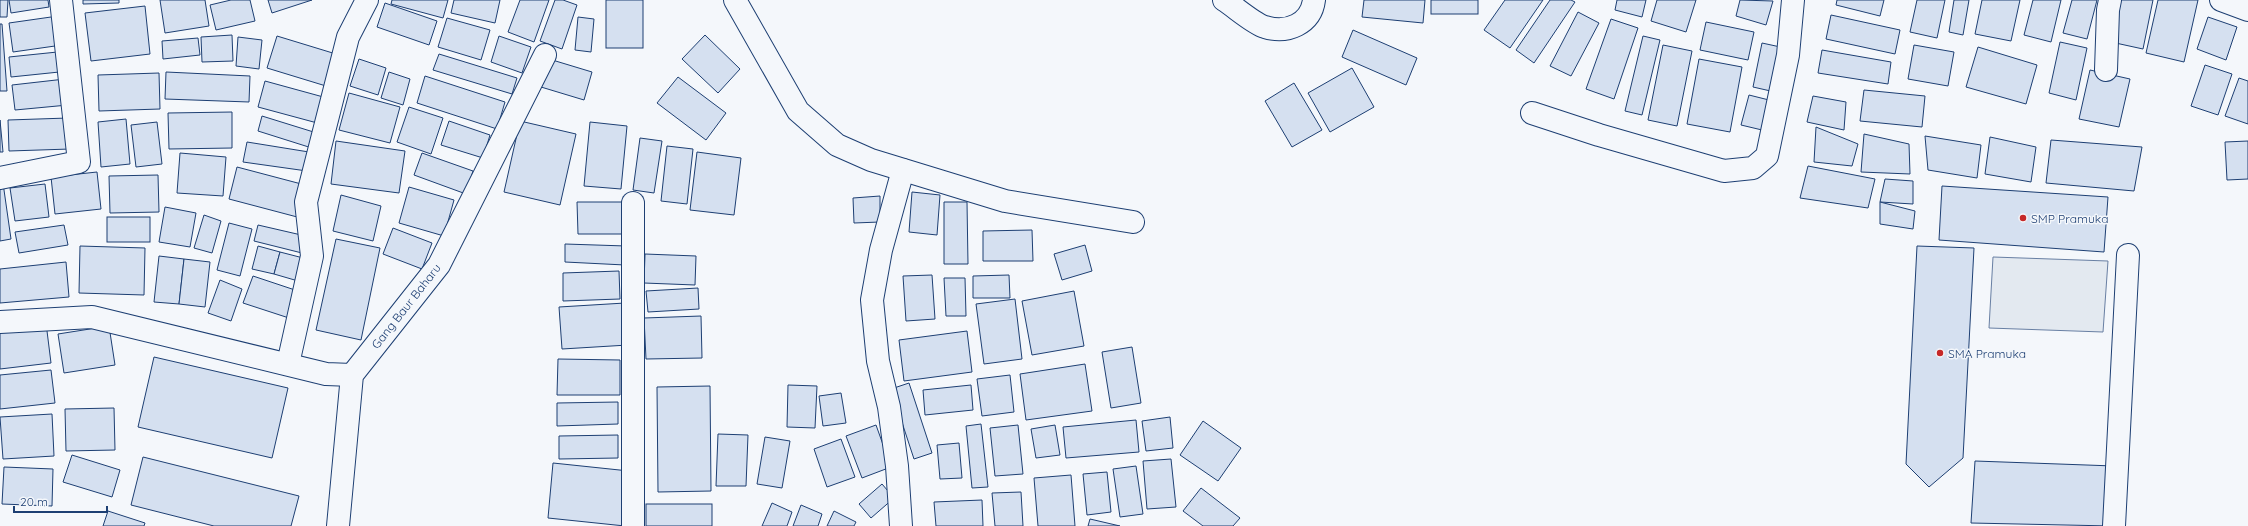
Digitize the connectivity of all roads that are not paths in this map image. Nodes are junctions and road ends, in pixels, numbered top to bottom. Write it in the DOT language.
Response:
graph roads {
  1 [pos="61,0"];
  2 [pos="367,0"];
  3 [pos="735,0"];
  4 [pos="1224,0"];
  5 [pos="1314,0"];
  6 [pos="1793,0"];
  7 [pos="2110,0"];
  8 [pos="2221,0"];
  9 [pos="2248,10"];
  10 [pos="545,55"];
  11 [pos="2106,70"];
  12 [pos="1532,113"];
  13 [pos="903,170"];
  14 [pos="0,178"];
  15 [pos="634,203"];
  16 [pos="1133,222"];
  17 [pos="2128,256"];
  18 [pos="0,322"];
  19 [pos="288,364"];
  20 [pos="352,375"];
  21 [pos="338,526"];
  22 [pos="633,526"];
  23 [pos="901,526"];
  24 [pos="2114,526"];
  1 -- 14 [label="street"];
  2 -- 19 [label="street"];
  3 -- 13 [label="street"];
  4 -- 5 [label="street"];
  6 -- 12 [label="street"];
  7 -- 11 [label="street"];
  8 -- 9 [label="street"];
  10 -- 20 [label="street, Gang Baur Baharu"];
  13 -- 16 [label="street"];
  13 -- 23 [label="street"];
  15 -- 22 [label="street"];
  17 -- 24 [label="street"];
  18 -- 19 [label="street"];
  19 -- 20 [label="street"];
  20 -- 21 [label="street"];
}
